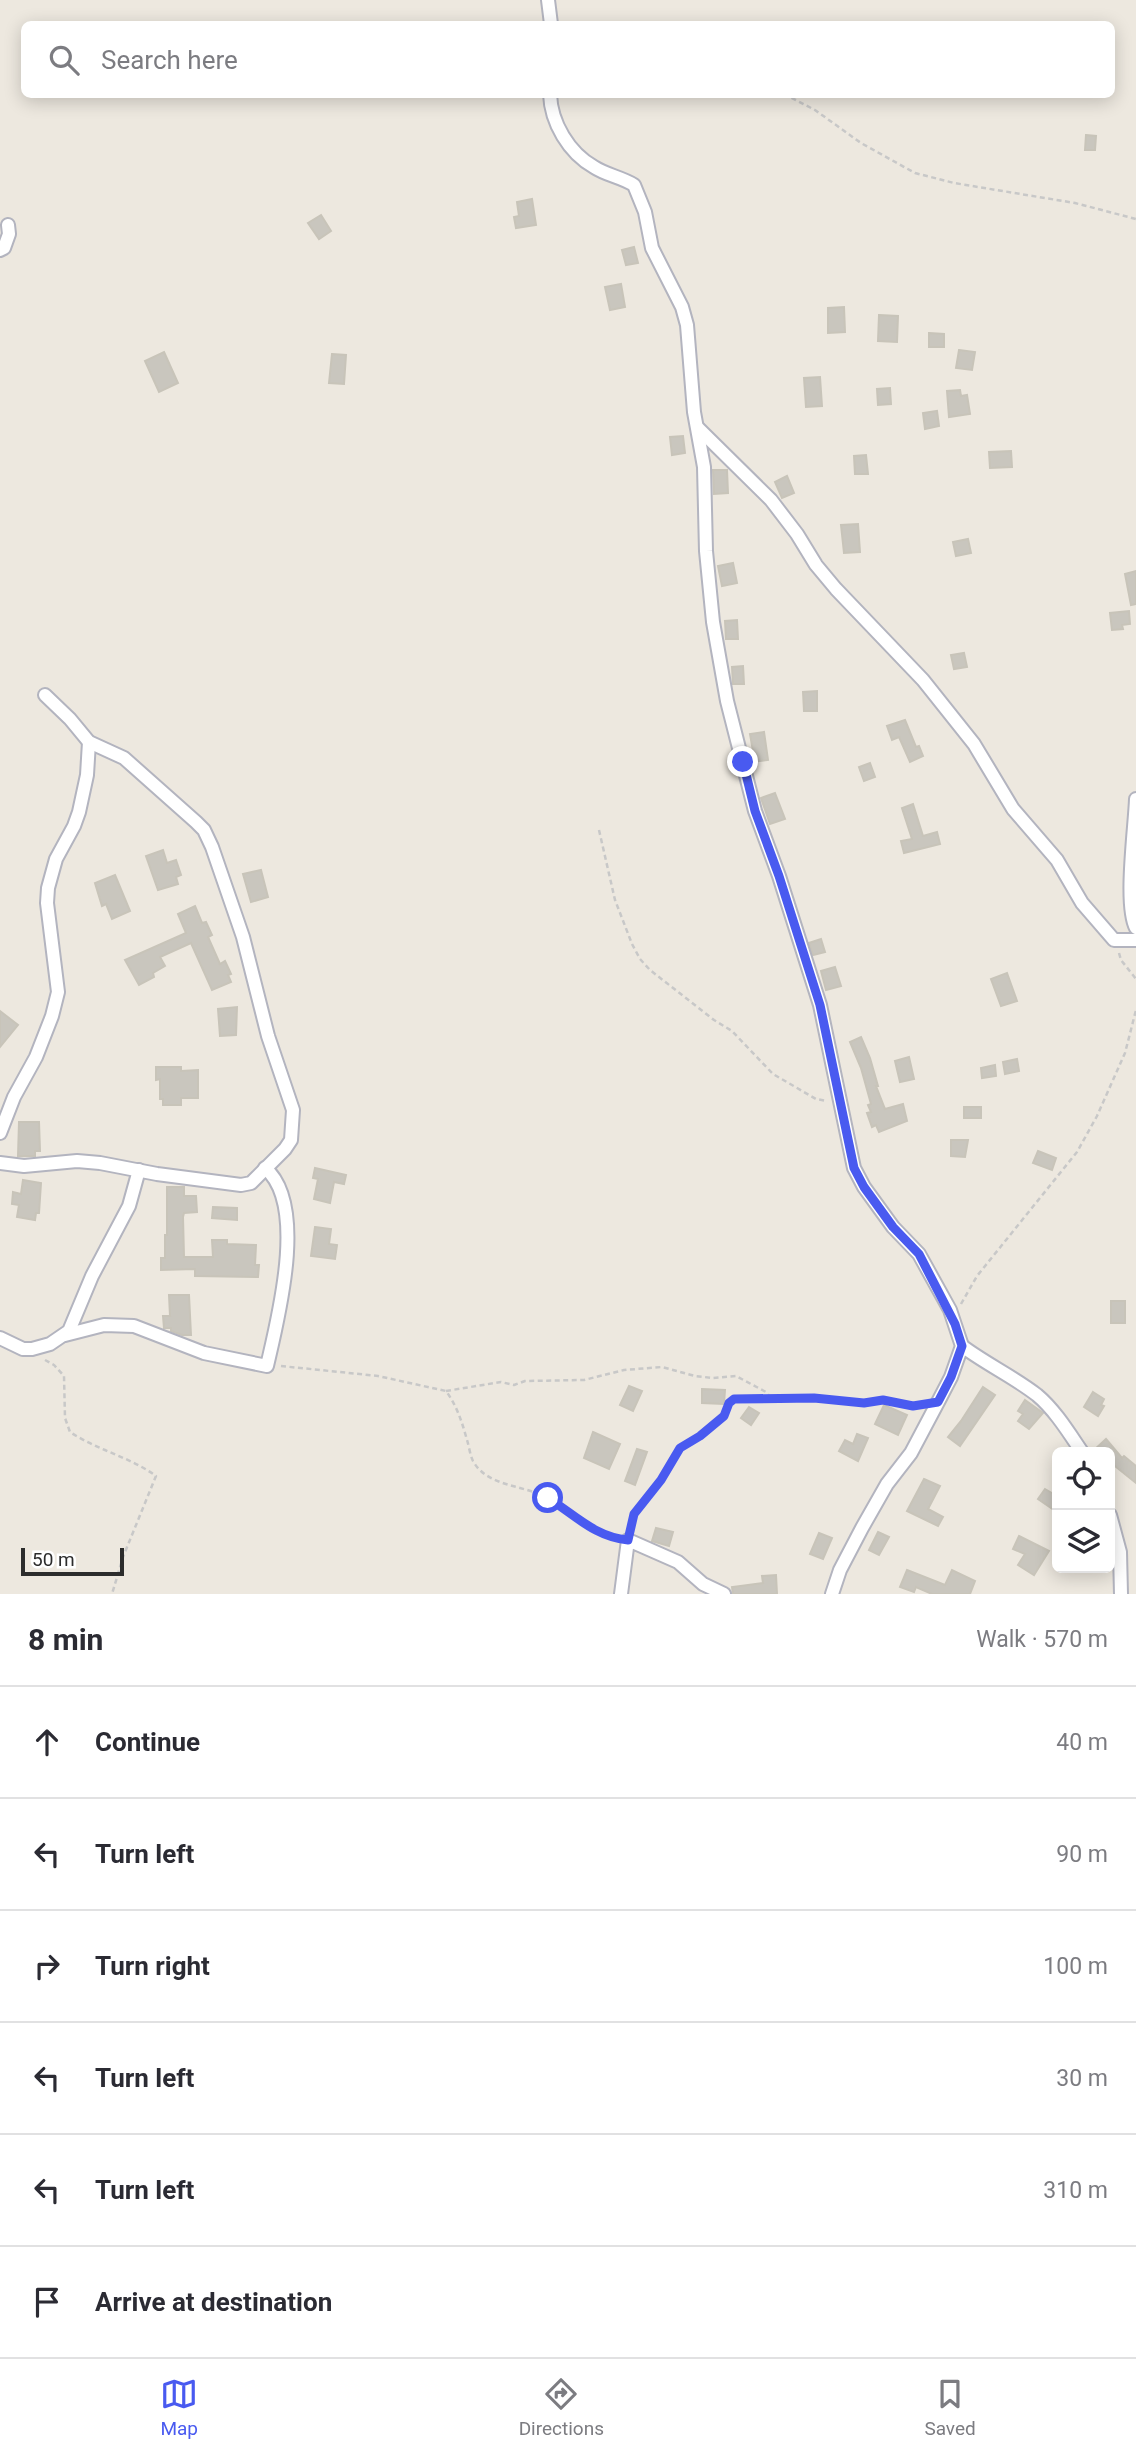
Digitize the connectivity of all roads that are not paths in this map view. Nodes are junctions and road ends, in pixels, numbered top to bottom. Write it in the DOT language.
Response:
graph roads {
  1 [pos="548,0"];
  2 [pos="551,21"];
  3 [pos="551,98"];
  4 [pos="8,225"];
  5 [pos="0,250"];
  6 [pos="697,427"];
  7 [pos="45,695"];
  8 [pos="89,742"];
  9 [pos="1136,799"];
  10 [pos="1136,928"];
  11 [pos="1136,940"];
  12 [pos="0,1133"];
  13 [pos="0,1163"];
  14 [pos="265,1168"];
  15 [pos="139,1170"];
  16 [pos="65,1335"];
  17 [pos="0,1338"];
  18 [pos="962,1346"];
  19 [pos="1078,1447"];
  20 [pos="1115,1535"];
  21 [pos="621,1594"];
  22 [pos="724,1594"];
  23 [pos="832,1594"];
  24 [pos="1121,1594"];
  1 -- 2 [label="street"];
  3 -- 6 [label="street"];
  4 -- 5 [label="street"];
  6 -- 11 [label="street"];
  6 -- 18 [label="street"];
  7 -- 8 [label="street"];
  8 -- 12 [label="street"];
  8 -- 14 [label="street"];
  9 -- 10 [label="street"];
  13 -- 15 [label="street"];
  14 -- 15 [label="street"];
  14 -- 16 [label="street"];
  15 -- 16 [label="street"];
  16 -- 17 [label="street"];
  18 -- 19 [label="street"];
  18 -- 23 [label="street"];
  20 -- 24 [label="street"];
  21 -- 22 [label="street"];
}
